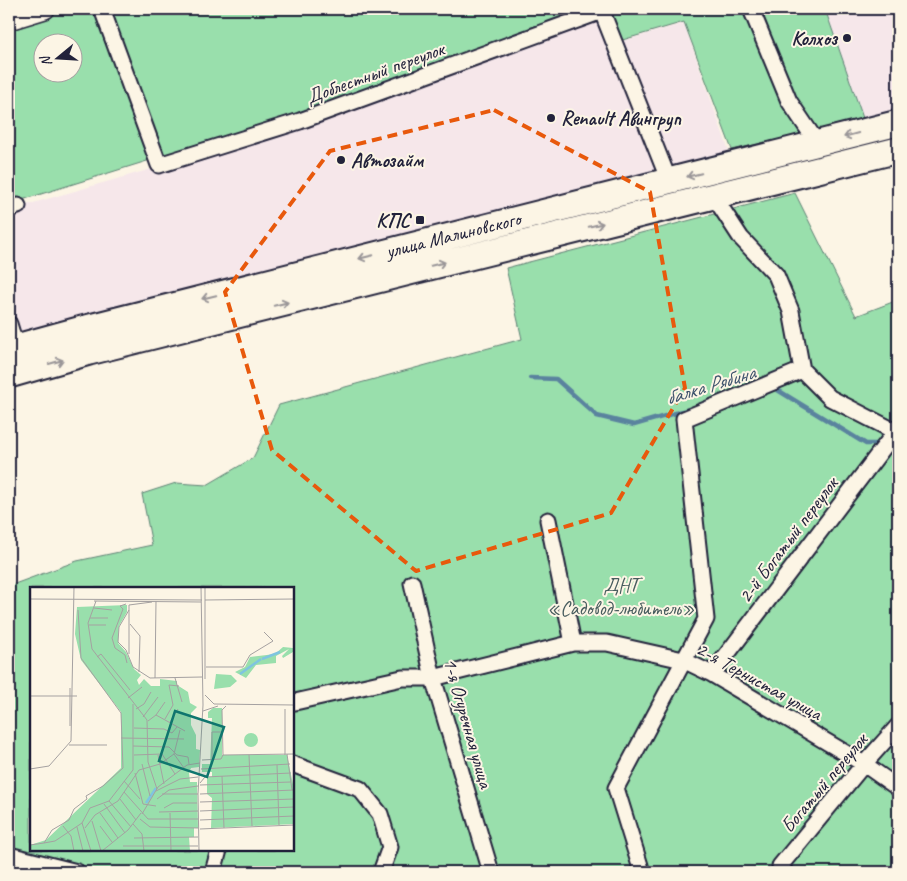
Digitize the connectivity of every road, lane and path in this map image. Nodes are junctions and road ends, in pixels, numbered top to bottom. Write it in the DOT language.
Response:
graph roads {
  1 [pos="45,9"];
  2 [pos="102,9"];
  3 [pos="751,9"];
  4 [pos="602,10"];
  5 [pos="9,20"];
  6 [pos="898,123"];
  7 [pos="818,144"];
  8 [pos="898,150"];
  9 [pos="669,181"];
  10 [pos="713,195"];
  11 [pos="11,340"];
  12 [pos="802,370"];
  13 [pos="9,375"];
  14 [pos="897,432"];
  15 [pos="548,520"];
  16 [pos="412,582"];
  17 [pos="574,643"];
  18 [pos="683,660"];
  19 [pos="712,674"];
  20 [pos="433,678"];
  21 [pos="294,699"];
  22 [pos="898,726"];
  23 [pos="864,764"];
  24 [pos="294,765"];
  25 [pos="898,788"];
  26 [pos="219,851"];
  27 [pos="9,855"];
  28 [pos="783,869"];
  29 [pos="77,872"];
  30 [pos="213,872"];
  31 [pos="381,872"];
  32 [pos="491,872"];
  33 [pos="642,872"];
  1 -- 5 [label="street"];
  2 -- 4 [label="street, Доблестный переулок"];
  3 -- 7 [label="street"];
  4 -- 9 [label="street"];
  6 -- 7 [label="highway, улица Малиновского, one-way"];
  7 -- 9 [label="highway, улица Малиновского, one-way"];
  8 -- 10 [label="highway, улица Малиновского"];
  9 -- 11 [label="highway, улица Малиновского, one-way"];
  10 -- 12 [label="street"];
  13 -- 10 [label="highway, улица Малиновского, one-way"];
  12 -- 14 [label="street"];
  12 -- 18 [label="street"];
  14 -- 19 [label="street, 2-й Богатый переулок"];
  15 -- 17 [label="street"];
  16 -- 20 [label="street, 1-я Огуречная улица"];
  17 -- 18 [label="street, 2-я Тернистая улица"];
  17 -- 20 [label="street, 2-я Тернистая улица"];
  18 -- 19 [label="street, 2-я Тернистая улица"];
  18 -- 33 [label="street"];
  19 -- 23 [label="street, 2-я Тернистая улица"];
  20 -- 21 [label="street, 2-я Тернистая улица"];
  20 -- 32 [label="street, 1-я Огуречная улица"];
  22 -- 23 [label="street, Богатый переулок"];
  23 -- 25 [label="street, 2-я Тернистая улица"];
  23 -- 28 [label="street, Богатый переулок"];
  24 -- 31 [label="street"];
  26 -- 30 [label="street"];
  27 -- 29 [label="street"];
}
